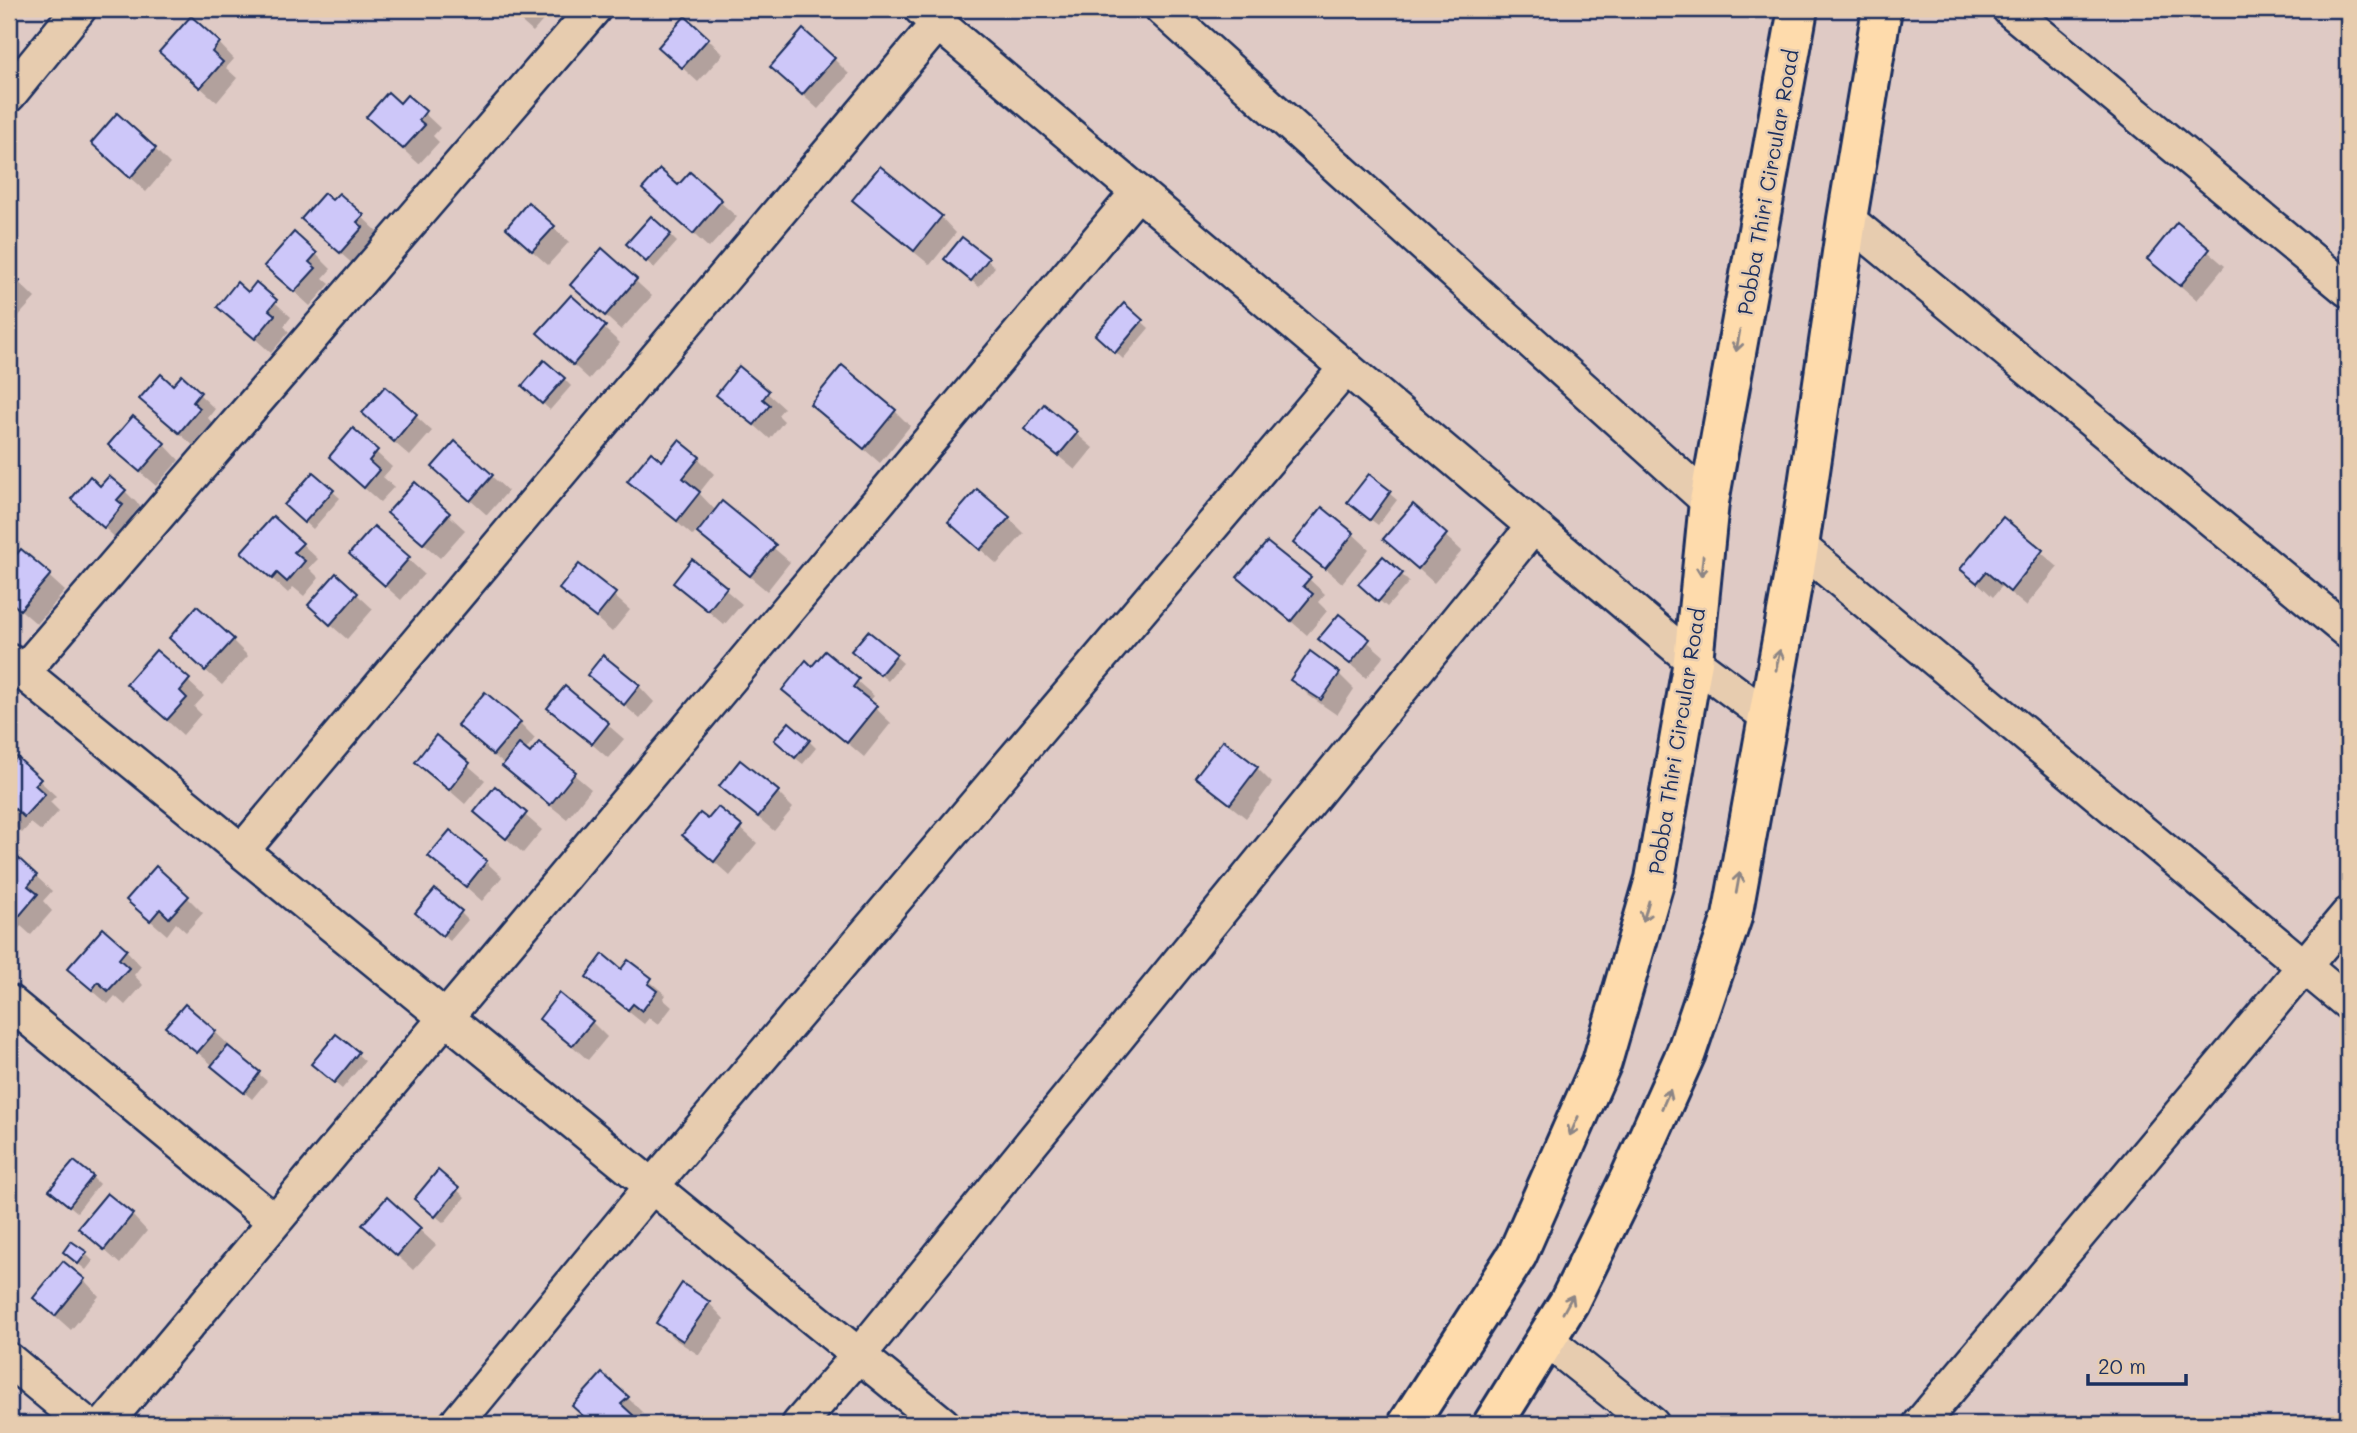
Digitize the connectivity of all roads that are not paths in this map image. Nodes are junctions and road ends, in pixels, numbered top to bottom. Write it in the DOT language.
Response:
graph roads {
  1 [pos="79,9"];
  2 [pos="594,9"];
  3 [pos="1162,9"];
  4 [pos="1798,9"];
  5 [pos="1882,9"];
  6 [pos="2008,9"];
  7 [pos="930,16"];
  8 [pos="9,95"];
  9 [pos="1138,192"];
  10 [pos="1847,219"];
  11 [pos="2348,290"];
  12 [pos="1346,368"];
  13 [pos="1709,502"];
  14 [pos="1533,527"];
  15 [pos="1799,546"];
  16 [pos="2348,632"];
  17 [pos="1693,661"];
  18 [pos="16,666"];
  19 [pos="1767,716"];
  20 [pos="242,851"];
  21 [pos="2348,914"];
  22 [pos="2304,967"];
  23 [pos="9,1002"];
  24 [pos="2348,1003"];
  25 [pos="445,1017"];
  26 [pos="652,1186"];
  27 [pos="274,1221"];
  28 [pos="1547,1340"];
  29 [pos="859,1355"];
  30 [pos="9,1360"];
  31 [pos="86,1424"];
  32 [pos="105,1424"];
  33 [pos="456,1424"];
  34 [pos="799,1424"];
  35 [pos="943,1424"];
  36 [pos="1408,1424"];
  37 [pos="1493,1424"];
  38 [pos="1653,1424"];
  39 [pos="1920,1424"];
  1 -- 8 [label="street"];
  2 -- 18 [label="street"];
  3 -- 13 [label="street"];
  4 -- 13 [label="main road, Pobba Thiri Circular Road, one-way"];
  5 -- 10 [label="main road"];
  6 -- 11 [label="street"];
  7 -- 9 [label="street"];
  7 -- 20 [label="street"];
  9 -- 12 [label="street"];
  9 -- 25 [label="street"];
  10 -- 15 [label="main road"];
  10 -- 16 [label="street"];
  12 -- 14 [label="street"];
  12 -- 26 [label="street"];
  13 -- 17 [label="main road, Pobba Thiri Circular Road, one-way"];
  14 -- 17 [label="street"];
  14 -- 29 [label="street"];
  19 -- 15 [label="main road, one-way"];
  15 -- 22 [label="street"];
  17 -- 19 [label="street"];
  17 -- 36 [label="main road, Pobba Thiri Circular Road, one-way"];
  18 -- 20 [label="street"];
  28 -- 19 [label="main road, one-way"];
  20 -- 25 [label="street"];
  21 -- 22 [label="street"];
  22 -- 24 [label="street"];
  22 -- 39 [label="street"];
  23 -- 27 [label="street"];
  25 -- 26 [label="street"];
  25 -- 27 [label="street"];
  26 -- 29 [label="street"];
  26 -- 33 [label="street"];
  27 -- 32 [label="street"];
  28 -- 37 [label="main road"];
  28 -- 38 [label="street"];
  29 -- 34 [label="street"];
  29 -- 35 [label="street"];
  30 -- 31 [label="street"];
}
